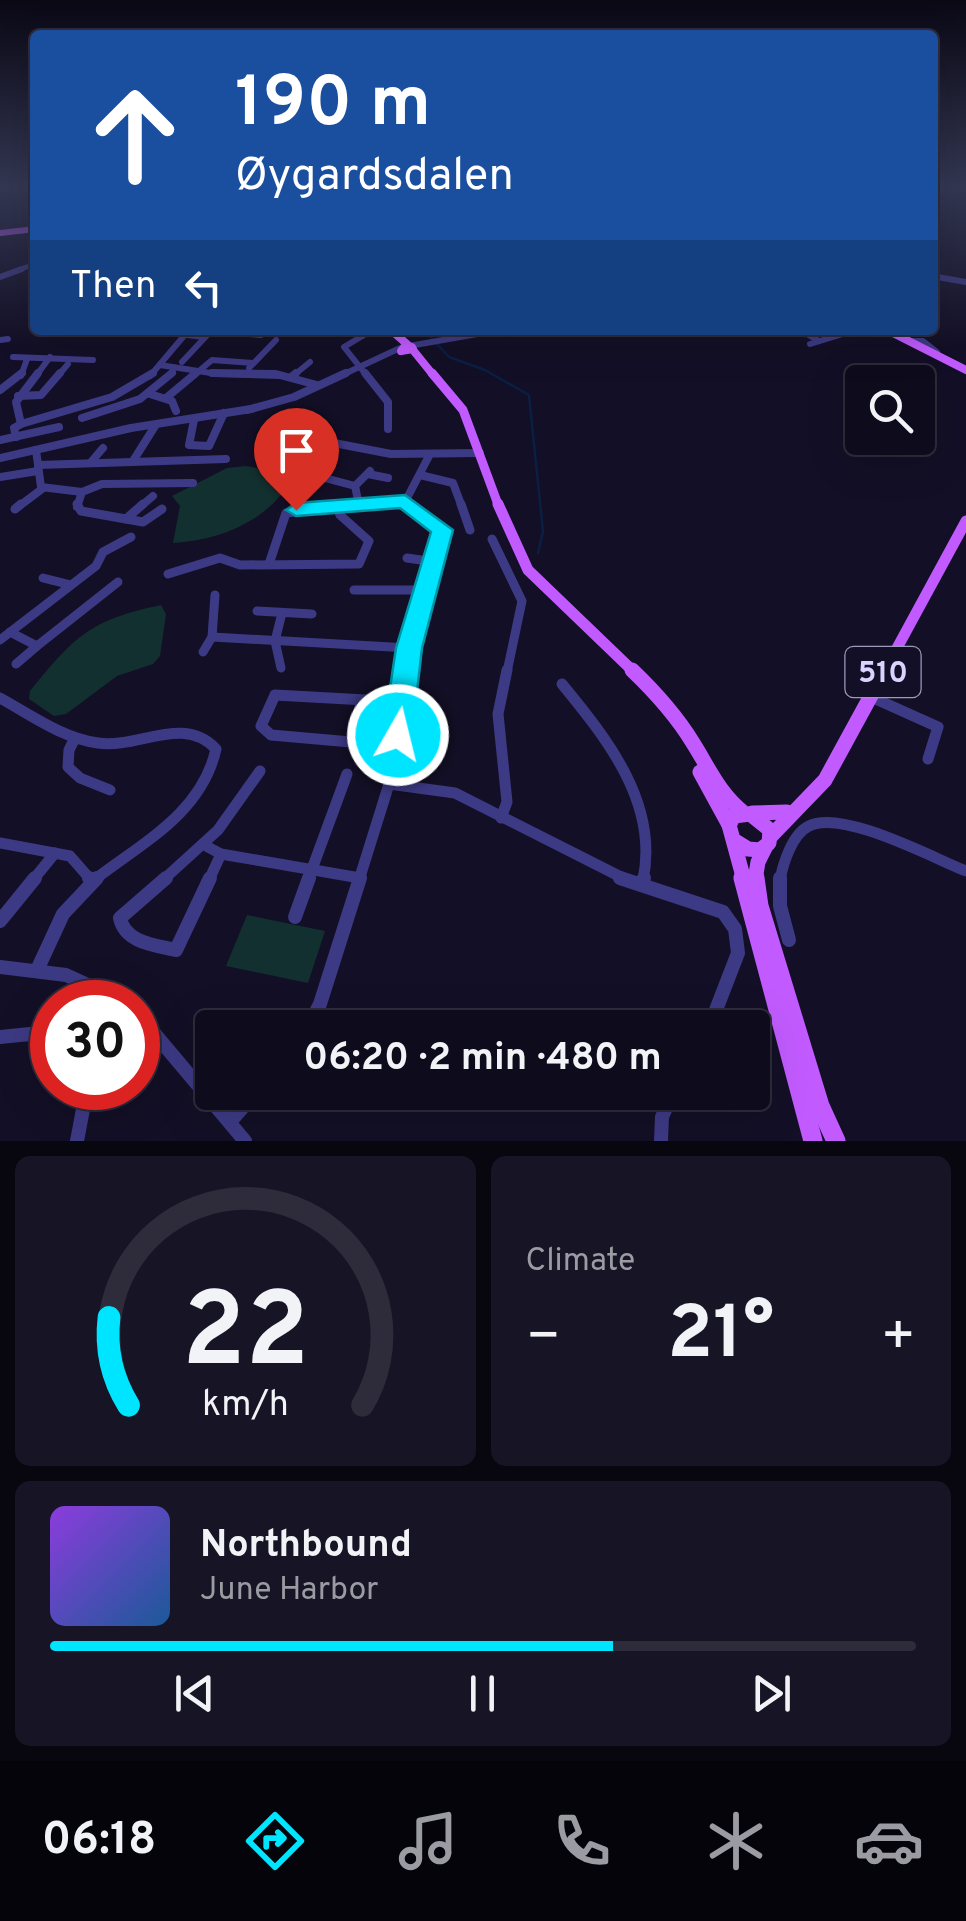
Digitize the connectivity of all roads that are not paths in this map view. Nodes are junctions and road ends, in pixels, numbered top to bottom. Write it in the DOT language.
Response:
graph roads {
  1 [pos="30,266"];
  2 [pos="0,277"];
  3 [pos="938,277"];
  4 [pos="966,282"];
  5 [pos="174,335"];
  6 [pos="206,335"];
  7 [pos="262,335"];
  8 [pos="364,335"];
  9 [pos="393,335"];
  10 [pos="484,335"];
  11 [pos="809,335"];
  12 [pos="839,335"];
  13 [pos="901,335"];
  14 [pos="279,336"];
  15 [pos="183,337"];
  16 [pos="204,337"];
  17 [pos="819,341"];
  18 [pos="256,342"];
  19 [pos="810,344"];
  20 [pos="406,349"];
  21 [pos="380,356"];
  22 [pos="12,357"];
  23 [pos="50,357"];
  24 [pos="28,360"];
  25 [pos="94,360"];
  26 [pos="182,362"];
  27 [pos="277,362"];
  28 [pos="310,362"];
  29 [pos="253,363"];
  30 [pos="69,365"];
  31 [pos="160,365"];
  32 [pos="358,365"];
  33 [pos="966,368"];
  34 [pos="196,371"];
  35 [pos="173,372"];
  36 [pos="244,374"];
  37 [pos="268,374"];
  38 [pos="40,375"];
  39 [pos="336,375"];
  40 [pos="21,376"];
  41 [pos="291,377"];
  42 [pos="315,386"];
  43 [pos="0,390"];
  44 [pos="150,394"];
  45 [pos="18,396"];
  46 [pos="166,398"];
  47 [pos="176,411"];
  48 [pos="224,413"];
  49 [pos="82,418"];
  50 [pos="194,420"];
  51 [pos="21,424"];
  52 [pos="155,426"];
  53 [pos="59,427"];
  54 [pos="388,429"];
  55 [pos="277,432"];
  56 [pos="16,436"];
  57 [pos="0,440"];
  58 [pos="262,446"];
  59 [pos="102,448"];
  60 [pos="36,450"];
  61 [pos="429,456"];
  62 [pos="481,456"];
  63 [pos="0,458"];
  64 [pos="226,459"];
  65 [pos="92,461"];
  66 [pos="133,461"];
  67 [pos="38,468"];
  68 [pos="26,474"];
  69 [pos="420,476"];
  70 [pos="0,477"];
  71 [pos="388,478"];
  72 [pos="193,483"];
  73 [pos="355,486"];
  74 [pos="25,489"];
  75 [pos="42,489"];
  76 [pos="82,492"];
  77 [pos="153,496"];
  78 [pos="405,502"];
  79 [pos="359,505"];
  80 [pos="337,507"];
  81 [pos="15,509"];
  82 [pos="162,509"];
  83 [pos="126,519"];
  84 [pos="966,520"];
  85 [pos="470,530"];
  86 [pos="131,536"];
  87 [pos="492,539"];
  88 [pos="407,558"];
  89 [pos="435,562"];
  90 [pos="269,564"];
  91 [pos="168,574"];
  92 [pos="43,578"];
  93 [pos="118,582"];
  94 [pos="71,585"];
  95 [pos="426,587"];
  96 [pos="354,590"];
  97 [pos="215,594"];
  98 [pos="257,611"];
  99 [pos="282,613"];
  100 [pos="312,614"];
  101 [pos="5,636"];
  102 [pos="212,637"];
  103 [pos="276,641"];
  104 [pos="38,646"];
  105 [pos="409,648"];
  106 [pos="203,652"];
  107 [pos="16,664"];
  108 [pos="281,668"];
  109 [pos="635,672"];
  110 [pos="562,684"];
  111 [pos="870,696"];
  112 [pos="0,698"];
  113 [pos="362,700"];
  114 [pos="402,702"];
  115 [pos="75,738"];
  116 [pos="928,760"];
  117 [pos="260,771"];
  118 [pos="348,774"];
  119 [pos="389,784"];
  120 [pos="110,790"];
  121 [pos="787,812"];
  122 [pos="747,813"];
  123 [pos="501,818"];
  124 [pos="732,833"];
  125 [pos="768,842"];
  126 [pos="0,843"];
  127 [pos="206,846"];
  128 [pos="56,853"];
  129 [pos="221,854"];
  130 [pos="311,868"];
  131 [pos="966,871"];
  132 [pos="360,878"];
  133 [pos="92,882"];
  134 [pos="642,885"];
  135 [pos="294,917"];
  136 [pos="0,921"];
  137 [pos="790,940"];
  138 [pos="0,967"];
  139 [pos="38,968"];
  140 [pos="82,980"];
  141 [pos="317,1010"];
  142 [pos="716,1010"];
  143 [pos="30,1034"];
  144 [pos="0,1037"];
  145 [pos="160,1041"];
  146 [pos="83,1110"];
  147 [pos="241,1110"];
  148 [pos="665,1110"];
  149 [pos="231,1122"];
  150 [pos="664,1137"];
  151 [pos="78,1141"];
  152 [pos="245,1141"];
  153 [pos="813,1141"];
  154 [pos="836,1141"];
  1 -- 2 [label="street"];
  3 -- 4 [label="street"];
  5 -- 15 [label="street"];
  6 -- 16 [label="street"];
  7 -- 18 [label="street"];
  8 -- 32 [label="street"];
  9 -- 20 [label="main road"];
  10 -- 20 [label="street"];
  11 -- 17 [label="street"];
  12 -- 17 [label="street"];
  13 -- 33 [label="main road"];
  14 -- 29 [label="street"];
  15 -- 16 [label="street"];
  15 -- 31 [label="street"];
  16 -- 26 [label="street"];
  17 -- 19 [label="street"];
  20 -- 21 [label="street"];
  20 -- 62 [label="main road"];
  21 -- 32 [label="street"];
  22 -- 23 [label="street"];
  23 -- 25 [label="street"];
  23 -- 38 [label="street"];
  24 -- 40 [label="street"];
  27 -- 37 [label="street"];
  28 -- 41 [label="street"];
  29 -- 34 [label="street"];
  29 -- 36 [label="street"];
  30 -- 45 [label="street"];
  31 -- 34 [label="street"];
  31 -- 51 [label="street"];
  32 -- 39 [label="street"];
  32 -- 54 [label="street"];
  34 -- 36 [label="street"];
  34 -- 46 [label="street"];
  35 -- 44 [label="street"];
  36 -- 37 [label="street"];
  37 -- 41 [label="street"];
  38 -- 40 [label="street"];
  38 -- 45 [label="street"];
  39 -- 42 [label="street"];
  40 -- 43 [label="street"];
  41 -- 42 [label="street"];
  42 -- 48 [label="street"];
  44 -- 46 [label="street"];
  44 -- 49 [label="street"];
  45 -- 51 [label="street"];
  46 -- 47 [label="street"];
  48 -- 50 [label="street"];
  48 -- 60 [label="street"];
  51 -- 56 [label="street"];
  52 -- 66 [label="street"];
  53 -- 56 [label="street"];
  55 -- 61 [label="street"];
  56 -- 57 [label="street"];
  58 -- 73 [label="street"];
  59 -- 65 [label="street"];
  60 -- 63 [label="street"];
  60 -- 67 [label="street"];
  61 -- 62 [label="street"];
  61 -- 69 [label="street"];
  62 -- 109 [label="main road"];
  64 -- 66 [label="street"];
  65 -- 66 [label="street"];
  65 -- 67 [label="street"];
  67 -- 68 [label="street"];
  67 -- 75 [label="street"];
  68 -- 70 [label="street"];
  68 -- 74 [label="street"];
  69 -- 78 [label="street"];
  69 -- 85 [label="street"];
  71 -- 73 [label="street"];
  72 -- 76 [label="street"];
  73 -- 79 [label="street"];
  75 -- 76 [label="street"];
  75 -- 81 [label="street"];
  76 -- 83 [label="street"];
  77 -- 83 [label="street"];
  78 -- 79 [label="street"];
  78 -- 89 [label="street"];
  79 -- 80 [label="street"];
  80 -- 90 [label="street"];
  80 -- 90 [label="street"];
  82 -- 83 [label="street"];
  84 -- 111 [label="main road, 510"];
  86 -- 94 [label="street"];
  87 -- 123 [label="street"];
  88 -- 89 [label="street"];
  89 -- 95 [label="street"];
  90 -- 91 [label="street"];
  92 -- 94 [label="street"];
  93 -- 104 [label="street"];
  94 -- 101 [label="street"];
  95 -- 96 [label="street"];
  95 -- 105 [label="street"];
  97 -- 102 [label="street"];
  98 -- 99 [label="street"];
  99 -- 100 [label="street"];
  99 -- 103 [label="street"];
  101 -- 104 [label="street"];
  102 -- 103 [label="street"];
  102 -- 106 [label="street"];
  103 -- 105 [label="street"];
  103 -- 108 [label="street"];
  104 -- 107 [label="street"];
  105 -- 114 [label="street"];
  109 -- 122 [label="main road"];
  109 -- 124 [label="main road"];
  110 -- 134 [label="street"];
  111 -- 116 [label="street"];
  111 -- 121 [label="main road, 510"];
  112 -- 115 [label="street"];
  113 -- 113 [label="street"];
  113 -- 114 [label="street"];
  114 -- 119 [label="street"];
  115 -- 120 [label="street"];
  115 -- 133 [label="street"];
  117 -- 127 [label="street"];
  118 -- 130 [label="street"];
  119 -- 123 [label="street"];
  119 -- 132 [label="street"];
  121 -- 122 [label="main road"];
  121 -- 125 [label="main road, 510"];
  122 -- 124 [label="main road"];
  122 -- 125 [label="main road"];
  123 -- 134 [label="street"];
  124 -- 125 [label="main road"];
  124 -- 153 [label="main road"];
  125 -- 154 [label="main road, 510"];
  126 -- 128 [label="street"];
  127 -- 129 [label="street"];
  127 -- 129 [label="street"];
  128 -- 133 [label="street"];
  128 -- 136 [label="street"];
  129 -- 130 [label="street"];
  130 -- 132 [label="street"];
  130 -- 135 [label="street"];
  131 -- 137 [label="street"];
  132 -- 141 [label="street"];
  133 -- 139 [label="street"];
  134 -- 142 [label="street"];
  138 -- 139 [label="street"];
  139 -- 140 [label="street"];
  143 -- 144 [label="street"];
  145 -- 149 [label="street"];
  146 -- 151 [label="street"];
  147 -- 149 [label="street"];
  148 -- 150 [label="street"];
  149 -- 152 [label="street"];
}
